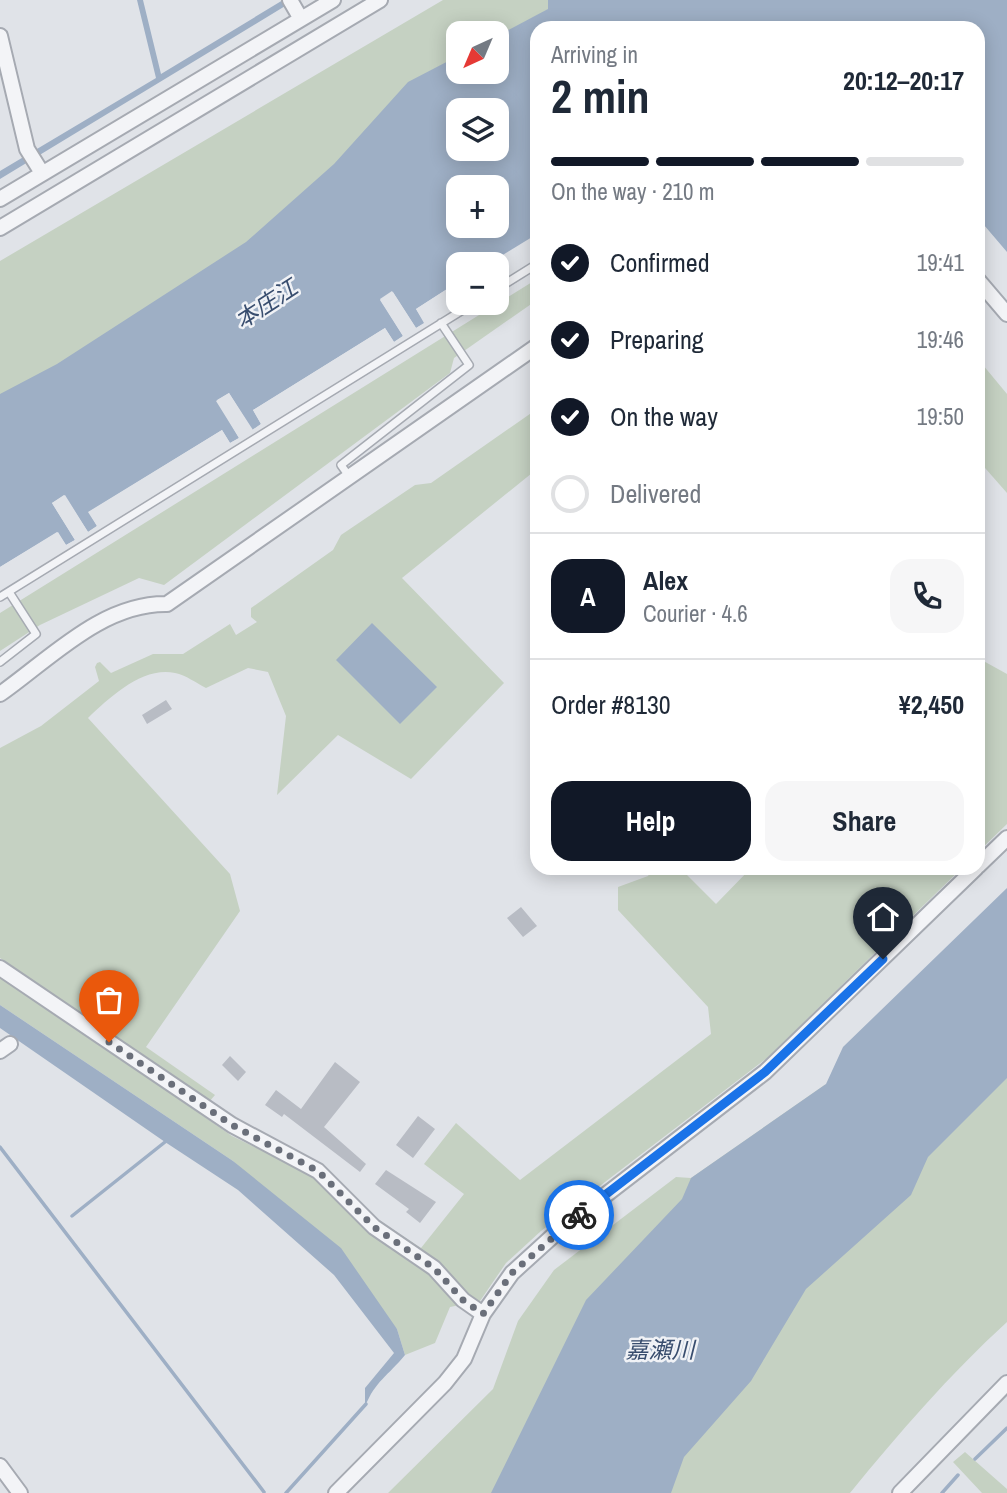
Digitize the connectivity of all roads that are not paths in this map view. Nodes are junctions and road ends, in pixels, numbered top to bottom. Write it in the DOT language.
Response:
graph roads {
  1 [pos="332,0"];
  2 [pos="380,0"];
  3 [pos="296,9"];
  4 [pos="0,37"];
  5 [pos="39,169"];
  6 [pos="0,199"];
  7 [pos="0,228"];
  8 [pos="530,268"];
  9 [pos="509,282"];
  10 [pos="985,288"];
  11 [pos="1007,314"];
  12 [pos="454,315"];
  13 [pos="441,323"];
  14 [pos="530,351"];
  15 [pos="346,472"];
  16 [pos="9,592"];
  17 [pos="0,597"];
  18 [pos="0,663"];
  19 [pos="0,694"];
  20 [pos="1007,838"];
  21 [pos="985,859"];
  22 [pos="969,875"];
  23 [pos="0,968"];
  24 [pos="483,1314"];
  25 [pos="1007,1383"];
  26 [pos="0,1466"];
  27 [pos="20,1493"];
  28 [pos="336,1493"];
  29 [pos="900,1493"];
  1 -- 3 [label="street"];
  2 -- 7 [label="street"];
  3 -- 5 [label="street"];
  4 -- 5 [label="street"];
  5 -- 6 [label="street"];
  8 -- 9 [label="lane"];
  10 -- 11 [label="street"];
  12 -- 13 [label="lane"];
  13 -- 15 [label="lane"];
  13 -- 16 [label="lane"];
  14 -- 19 [label="street"];
  16 -- 17 [label="lane"];
  16 -- 18 [label="lane"];
  20 -- 21 [label="street"];
  22 -- 24 [label="street"];
  23 -- 24 [label="street"];
  24 -- 28 [label="street"];
  25 -- 29 [label="street"];
  26 -- 27 [label="street"];
}
